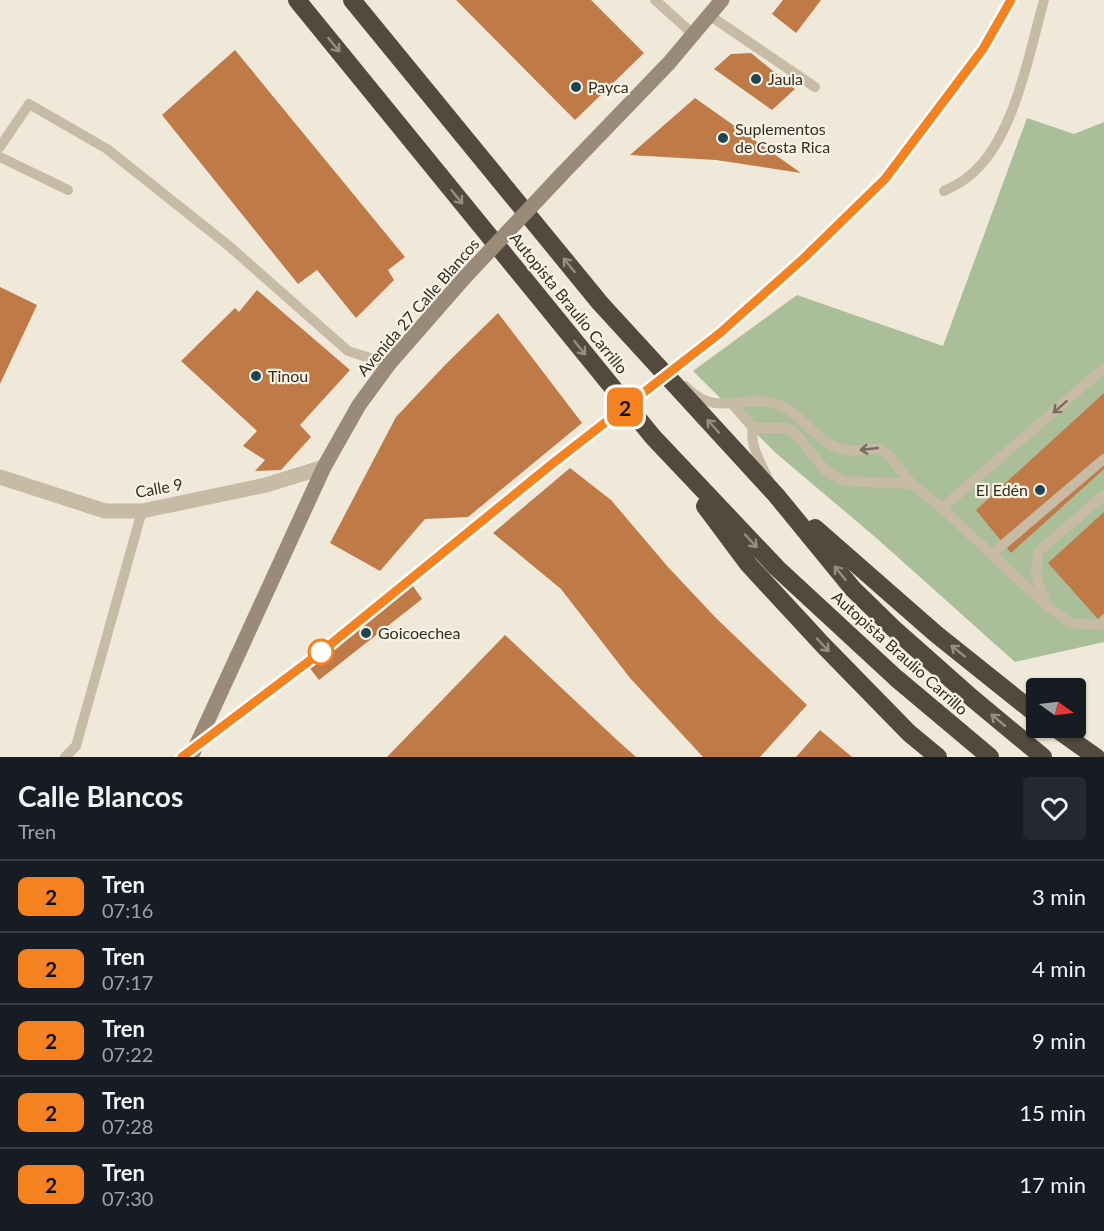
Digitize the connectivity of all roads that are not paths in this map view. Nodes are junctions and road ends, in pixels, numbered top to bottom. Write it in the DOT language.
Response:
graph roads {
  1 [pos="297,0"];
  2 [pos="352,0"];
  3 [pos="655,0"];
  4 [pos="722,0"];
  5 [pos="1044,0"];
  6 [pos="709,15"];
  7 [pos="693,34"];
  8 [pos="815,87"];
  9 [pos="0,147"];
  10 [pos="0,157"];
  11 [pos="68,190"];
  12 [pos="944,191"];
  13 [pos="600,303"];
  14 [pos="389,364"];
  15 [pos="1104,368"];
  16 [pos="733,405"];
  17 [pos="753,428"];
  18 [pos="653,437"];
  19 [pos="1104,459"];
  20 [pos="324,467"];
  21 [pos="0,477"];
  22 [pos="912,484"];
  23 [pos="776,495"];
  24 [pos="1104,495"];
  25 [pos="942,508"];
  26 [pos="142,511"];
  27 [pos="992,554"];
  28 [pos="1048,608"];
  29 [pos="1102,624"];
  30 [pos="1026,706"];
  31 [pos="909,734"];
  32 [pos="1069,738"];
  33 [pos="65,757"];
  34 [pos="191,757"];
  35 [pos="931,757"];
  36 [pos="938,757"];
  37 [pos="990,757"];
  38 [pos="1043,757"];
  39 [pos="1096,757"];
  1 -- 18 [label="highway, Autopista Braulio Carrillo, one-way"];
  13 -- 2 [label="highway, Autopista Braulio Carrillo, one-way"];
  3 -- 7 [label="lane"];
  4 -- 6 [label="main road, Avenida 27 Calle Blancos"];
  5 -- 12 [label="lane"];
  6 -- 7 [label="main road, Avenida 27 Calle Blancos"];
  6 -- 8 [label="lane"];
  7 -- 14 [label="main road, Avenida 27 Calle Blancos, bridge"];
  9 -- 14 [label="lane"];
  10 -- 11 [label="lane"];
  13 -- 16 [label="lane"];
  23 -- 13 [label="highway, Autopista Braulio Carrillo, one-way"];
  14 -- 20 [label="main road, Avenida 27 Calle Blancos"];
  15 -- 25 [label="lane, one-way"];
  16 -- 17 [label="lane"];
  22 -- 16 [label="lane, one-way"];
  17 -- 22 [label="lane"];
  17 -- 23 [label="lane"];
  18 -- 31 [label="highway, one-way"];
  18 -- 37 [label="highway, Autopista Braulio Carrillo, one-way"];
  19 -- 27 [label="lane"];
  20 -- 26 [label="street, Calle 9"];
  20 -- 34 [label="main road, Avenida 27 Calle Blancos"];
  21 -- 26 [label="street, Calle 9"];
  22 -- 25 [label="lane"];
  30 -- 23 [label="highway, one-way"];
  38 -- 23 [label="highway, Autopista Braulio Carrillo, one-way"];
  24 -- 28 [label="lane"];
  25 -- 27 [label="lane"];
  26 -- 33 [label="lane"];
  27 -- 28 [label="lane"];
  28 -- 29 [label="lane"];
  31 -- 35 [label="street"];
  31 -- 36 [label="highway"];
  32 -- 39 [label="highway"];
}
